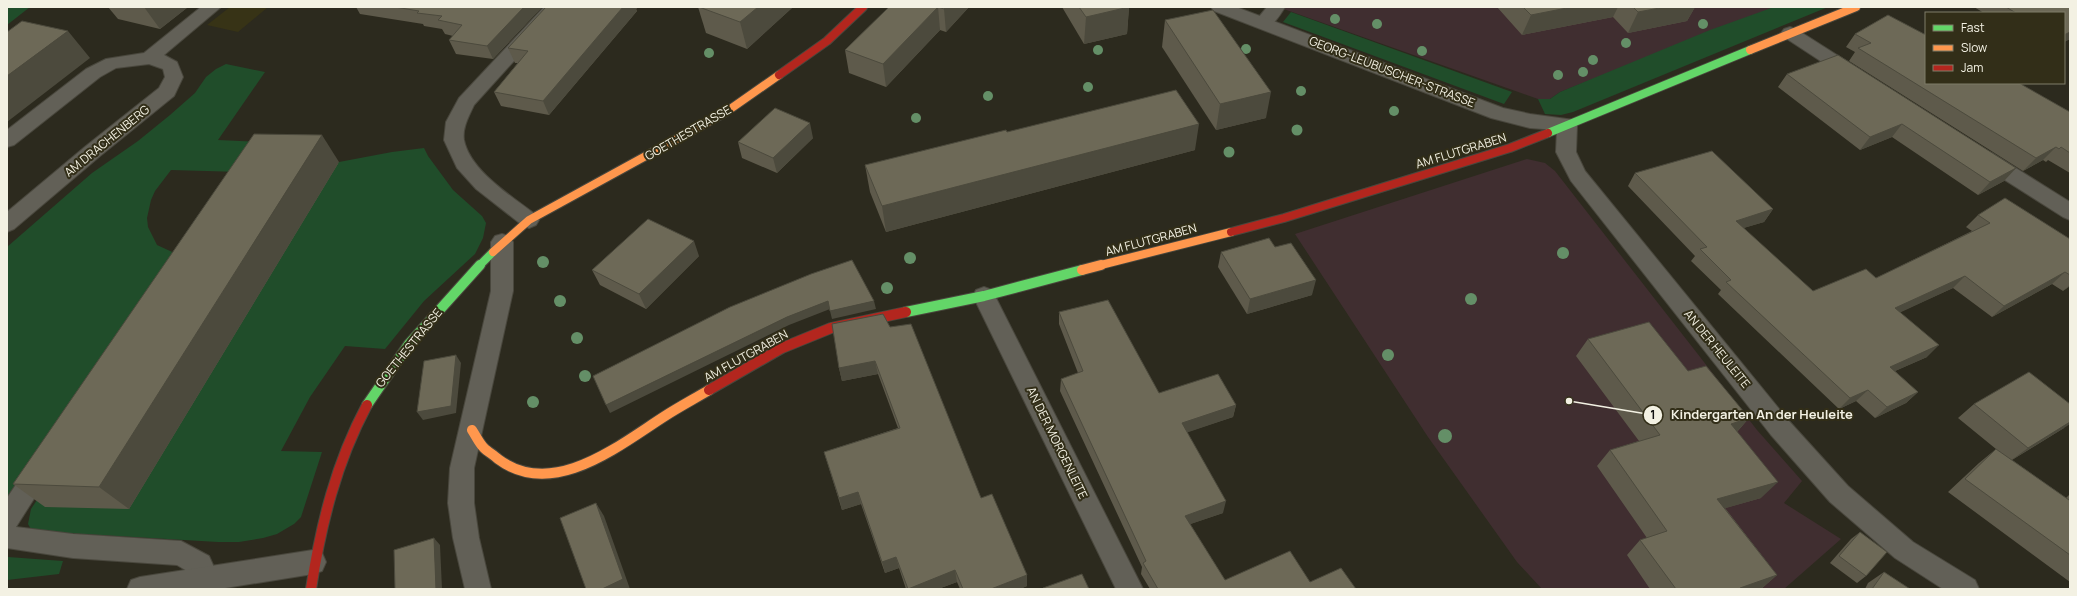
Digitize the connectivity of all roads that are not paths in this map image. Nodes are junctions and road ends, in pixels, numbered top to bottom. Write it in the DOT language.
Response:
graph roads {
  1 [pos="212,7"];
  2 [pos="554,7"];
  3 [pos="863,7"];
  4 [pos="1220,7"];
  5 [pos="1276,7"];
  6 [pos="1856,7"];
  7 [pos="1263,23"];
  8 [pos="1790,33"];
  9 [pos="148,58"];
  10 [pos="1870,84"];
  11 [pos="1567,125"];
  12 [pos="7,140"];
  13 [pos="1970,148"];
  14 [pos="2070,212"];
  15 [pos="529,220"];
  16 [pos="7,224"];
  17 [pos="502,242"];
  18 [pos="984,296"];
  19 [pos="472,430"];
  20 [pos="56,447"];
  21 [pos="7,519"];
  22 [pos="7,536"];
  23 [pos="314,562"];
  24 [pos="200,580"];
  25 [pos="140,589"];
  26 [pos="311,589"];
  27 [pos="478,589"];
  28 [pos="1130,589"];
  29 [pos="1966,589"];
  1 -- 9 [label="street"];
  2 -- 15 [label="street"];
  3 -- 15 [label="street, GOETHESTRASSE"];
  4 -- 7 [label="street, GEORG-LEUBUSCHER-STRASSE"];
  5 -- 7 [label="street"];
  6 -- 8 [label="street, AM FLUTGRABEN"];
  7 -- 11 [label="street, GEORG-LEUBUSCHER-STRASSE"];
  8 -- 10 [label="street"];
  8 -- 11 [label="street, AM FLUTGRABEN"];
  9 -- 12 [label="street, AM DRACHENBERG"];
  9 -- 16 [label="street, AM DRACHENBERG"];
  11 -- 18 [label="street, AM FLUTGRABEN"];
  11 -- 29 [label="street, AN DER HEULEITE"];
  13 -- 14 [label="street"];
  15 -- 17 [label="street, GOETHESTRASSE"];
  17 -- 19 [label="street"];
  17 -- 23 [label="street, GOETHESTRASSE"];
  18 -- 19 [label="street, AM FLUTGRABEN"];
  18 -- 28 [label="street, AN DER MORGENLEITE"];
  19 -- 27 [label="street"];
  20 -- 21 [label="street"];
  22 -- 24 [label="street"];
  23 -- 24 [label="street"];
  23 -- 26 [label="street, GOETHESTRASSE"];
  24 -- 25 [label="street"];
}
